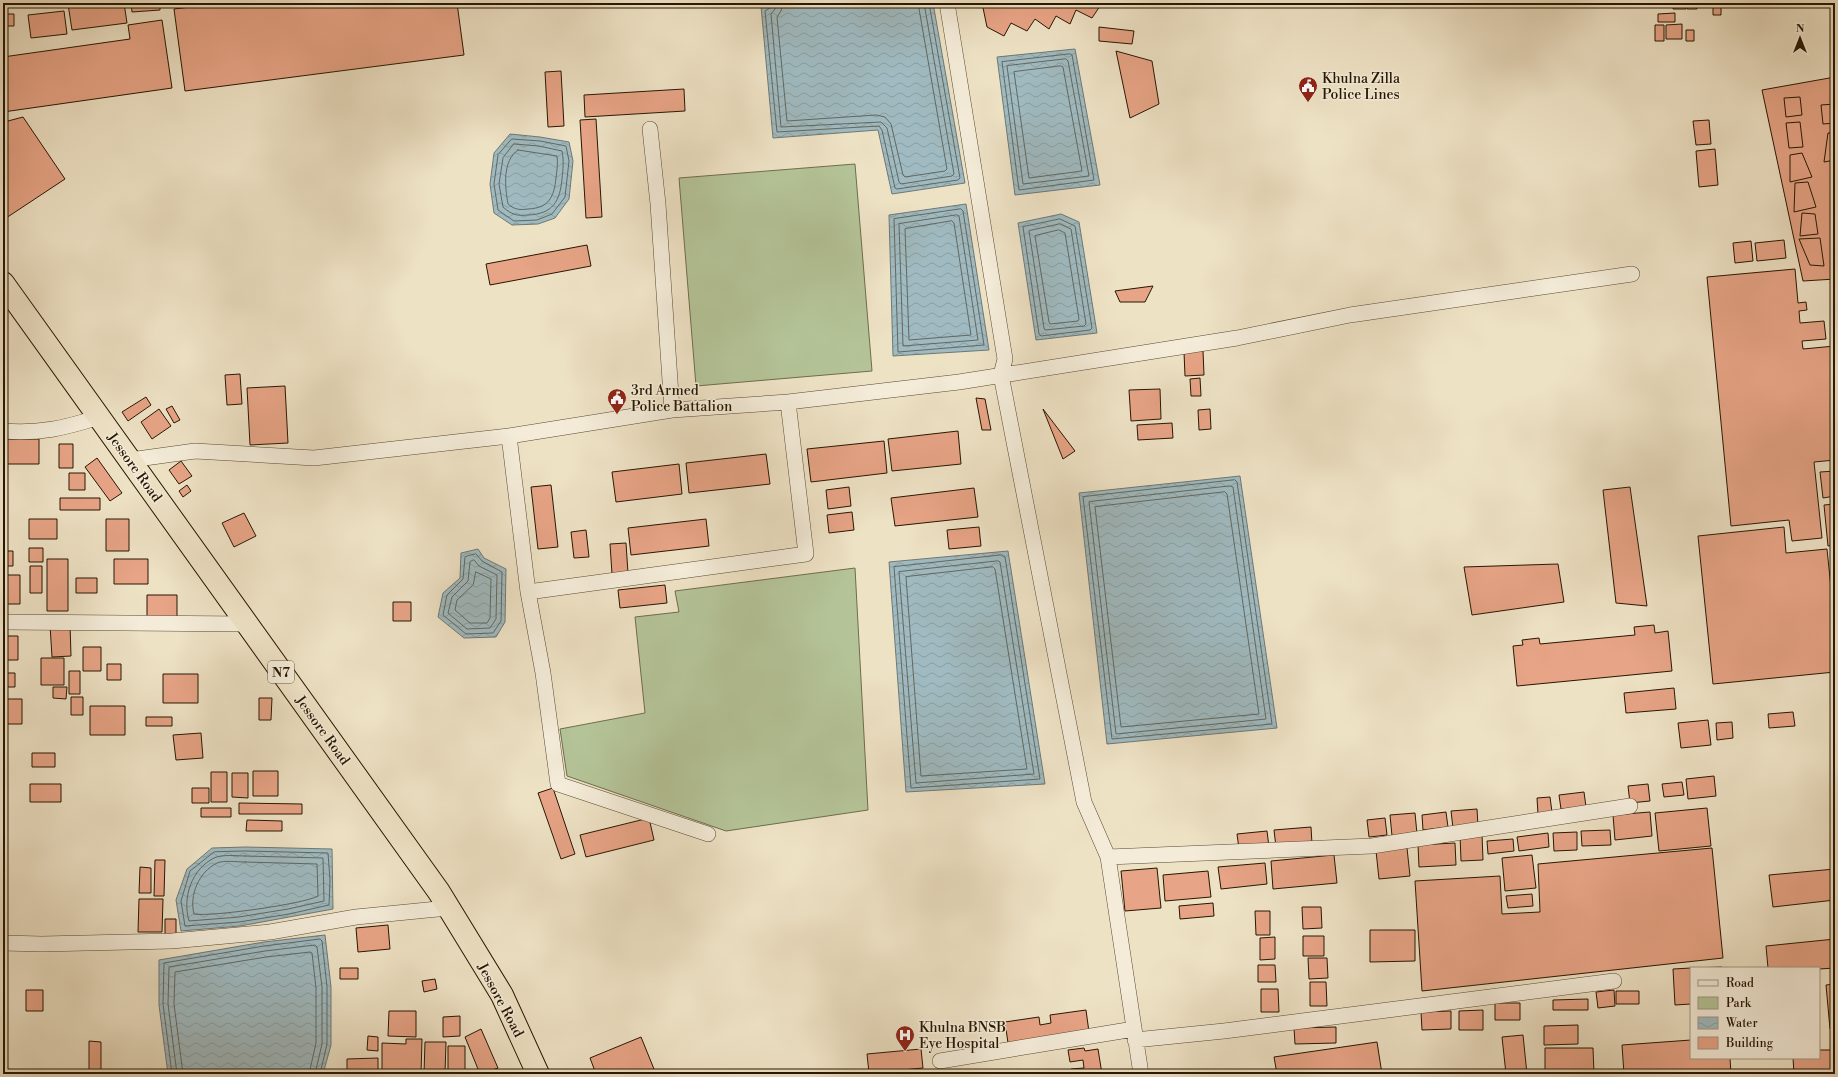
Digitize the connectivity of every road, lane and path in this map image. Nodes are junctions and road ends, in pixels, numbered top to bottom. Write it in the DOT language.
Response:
graph roads {
  1 [pos="947,3"];
  2 [pos="650,129"];
  3 [pos="1632,274"];
  4 [pos="3,282"];
  5 [pos="1001,375"];
  6 [pos="788,402"];
  7 [pos="672,410"];
  8 [pos="99,417"];
  9 [pos="3,431"];
  10 [pos="509,436"];
  11 [pos="130,460"];
  12 [pos="528,592"];
  13 [pos="3,622"];
  14 [pos="247,624"];
  15 [pos="1630,806"];
  16 [pos="708,834"];
  17 [pos="1108,857"];
  18 [pos="448,908"];
  19 [pos="3,943"];
  20 [pos="1614,982"];
  21 [pos="1134,1034"];
  22 [pos="940,1061"];
  23 [pos="538,1074"];
  24 [pos="1141,1074"];
  1 -- 5 [label="street"];
  2 -- 7 [label="street"];
  3 -- 5 [label="street"];
  4 -- 8 [label="highway, Jessore Road / N7"];
  5 -- 6 [label="street"];
  5 -- 17 [label="street"];
  6 -- 7 [label="street"];
  6 -- 12 [label="street"];
  7 -- 10 [label="street"];
  8 -- 9 [label="street"];
  8 -- 11 [label="highway, Jessore Road / N7"];
  10 -- 11 [label="street"];
  10 -- 12 [label="street"];
  11 -- 14 [label="highway, Jessore Road / N7"];
  12 -- 16 [label="street"];
  13 -- 14 [label="street"];
  14 -- 18 [label="highway, Jessore Road / N7"];
  15 -- 17 [label="street"];
  17 -- 21 [label="street"];
  18 -- 19 [label="street"];
  18 -- 23 [label="highway, Jessore Road / N7"];
  20 -- 21 [label="street"];
  21 -- 22 [label="street"];
  21 -- 24 [label="street"];
}
